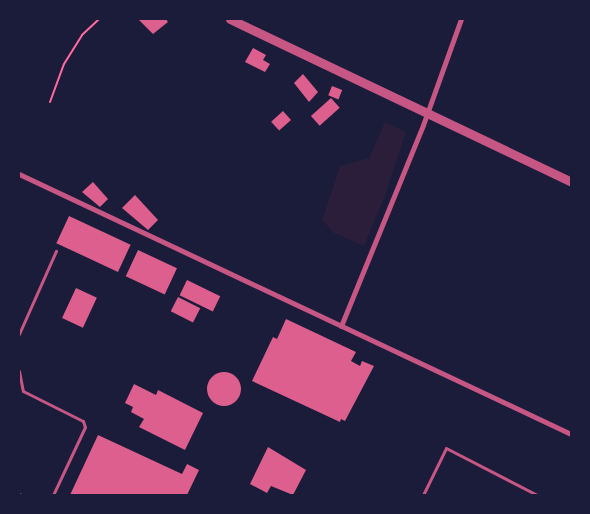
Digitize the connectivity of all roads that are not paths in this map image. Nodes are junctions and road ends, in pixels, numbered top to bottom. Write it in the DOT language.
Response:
graph roads {
  1 [pos="230,19"];
  2 [pos="461,19"];
  3 [pos="428,113"];
  4 [pos="19,174"];
  5 [pos="571,182"];
  6 [pos="56,251"];
  7 [pos="341,326"];
  8 [pos="19,334"];
  9 [pos="19,372"];
  10 [pos="571,434"];
  11 [pos="53,495"];
  12 [pos="423,495"];
  13 [pos="537,495"];
  1 -- 3 [label="street"];
  2 -- 3 [label="street"];
  3 -- 5 [label="street"];
  3 -- 7 [label="street"];
  4 -- 7 [label="street"];
  6 -- 8 [label="lane"];
  7 -- 10 [label="street"];
  9 -- 11 [label="lane"];
  12 -- 13 [label="lane"];
}
